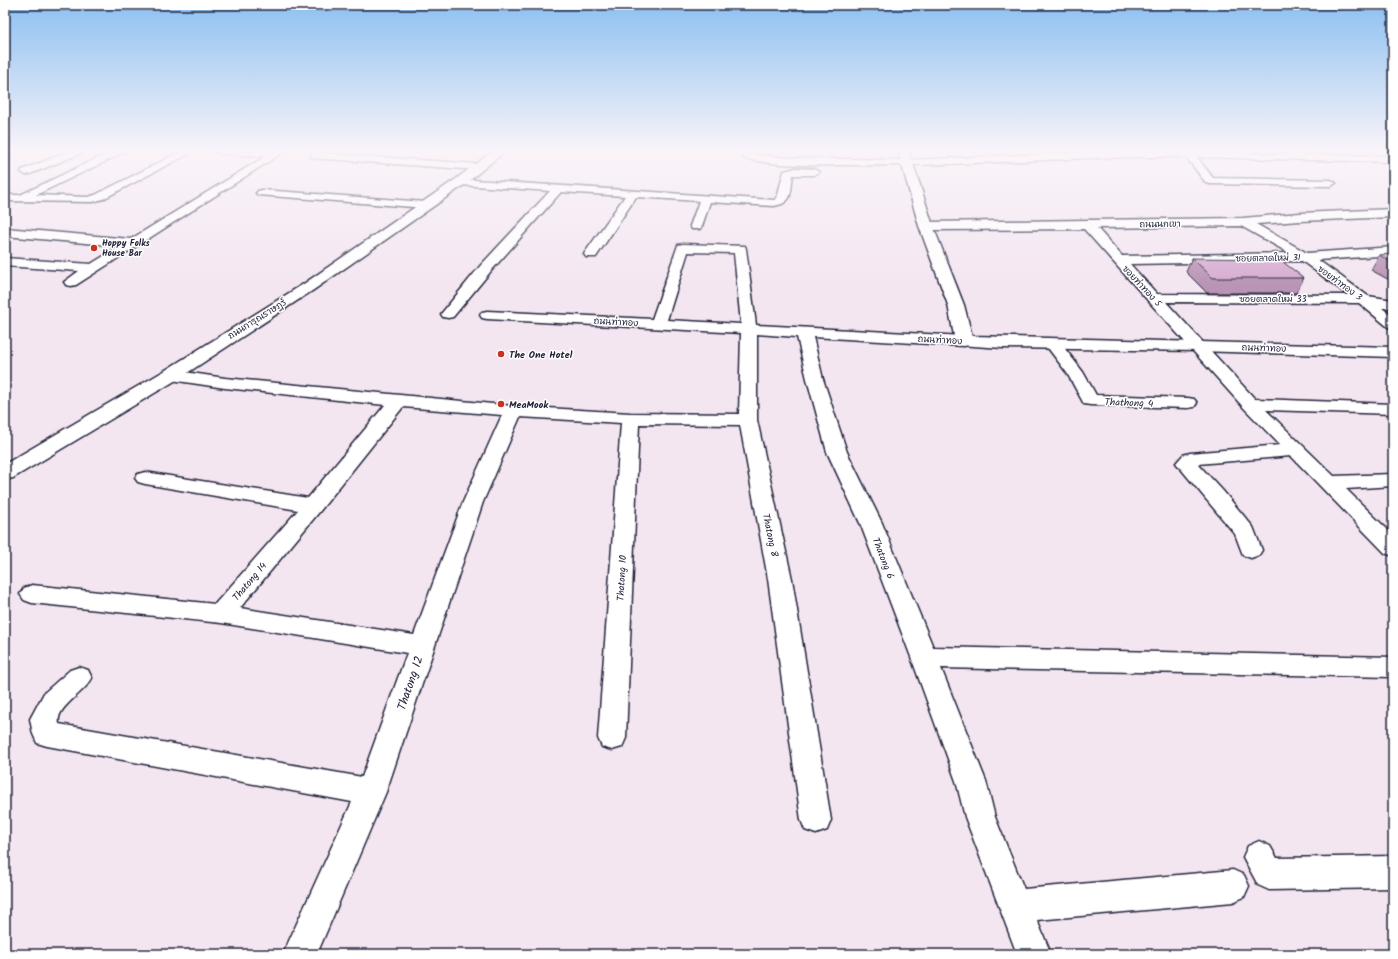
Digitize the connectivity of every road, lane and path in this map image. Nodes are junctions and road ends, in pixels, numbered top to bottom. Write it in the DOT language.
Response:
graph roads {
  1 [pos="27,196"];
  2 [pos="101,196"];
  3 [pos="209,196"];
  4 [pos="300,196"];
  5 [pos="437,196"];
  6 [pos="551,196"];
  7 [pos="631,196"];
  8 [pos="664,196"];
  9 [pos="783,196"];
  10 [pos="915,196"];
  11 [pos="5,198"];
  12 [pos="22,198"];
  13 [pos="706,198"];
  14 [pos="426,205"];
  15 [pos="1393,213"];
  16 [pos="1243,222"];
  17 [pos="1087,225"];
  18 [pos="696,226"];
  19 [pos="926,226"];
  20 [pos="5,232"];
  21 [pos="133,243"];
  22 [pos="1393,251"];
  23 [pos="590,254"];
  24 [pos="1305,257"];
  25 [pos="1118,260"];
  26 [pos="5,262"];
  27 [pos="94,268"];
  28 [pos="71,282"];
  29 [pos="1153,298"];
  30 [pos="1363,299"];
  31 [pos="1393,304"];
  32 [pos="448,314"];
  33 [pos="487,315"];
  34 [pos="658,324"];
  35 [pos="1393,324"];
  36 [pos="749,329"];
  37 [pos="804,332"];
  38 [pos="964,341"];
  39 [pos="1053,344"];
  40 [pos="1197,346"];
  41 [pos="1393,352"];
  42 [pos="171,374"];
  43 [pos="398,401"];
  44 [pos="1188,404"];
  45 [pos="1250,404"];
  46 [pos="1393,409"];
  47 [pos="513,410"];
  48 [pos="630,418"];
  49 [pos="748,420"];
  50 [pos="1294,450"];
  51 [pos="8,469"];
  52 [pos="144,478"];
  53 [pos="1393,480"];
  54 [pos="1328,483"];
  55 [pos="313,506"];
  56 [pos="1393,548"];
  57 [pos="1251,550"];
  58 [pos="32,594"];
  59 [pos="221,614"];
  60 [pos="423,646"];
  61 [pos="924,657"];
  62 [pos="1393,667"];
  63 [pos="79,678"];
  64 [pos="612,738"];
  65 [pos="371,792"];
  66 [pos="816,820"];
  67 [pos="1258,857"];
  68 [pos="1393,872"];
  69 [pos="1233,886"];
  70 [pos="1015,906"];
  71 [pos="300,954"];
  72 [pos="1034,954"];
  1 -- 12 [label="street"];
  2 -- 12 [label="street"];
  3 -- 21 [label="street"];
  4 -- 14 [label="street"];
  5 -- 14 [label="street, ถนนการุณราษฏร์"];
  6 -- 32 [label="street"];
  7 -- 23 [label="street"];
  8 -- 13 [label="street"];
  9 -- 13 [label="street"];
  10 -- 19 [label="street"];
  11 -- 12 [label="street"];
  13 -- 18 [label="street"];
  14 -- 42 [label="street, ถนนการุณราษฏร์"];
  15 -- 16 [label="street, ถนนนกเขา"];
  16 -- 17 [label="street, ถนนนกเขา"];
  16 -- 24 [label="street, ซอยท่าทอง 3"];
  17 -- 19 [label="street, ถนนนกเขา"];
  17 -- 25 [label="street, ซอยท่าทอง 5"];
  19 -- 38 [label="street"];
  20 -- 21 [label="street"];
  21 -- 27 [label="street"];
  22 -- 24 [label="street, ซอยตลาดใหม่ 31"];
  24 -- 25 [label="street, ซอยตลาดใหม่ 31"];
  24 -- 30 [label="street, ซอยท่าทอง 3"];
  25 -- 29 [label="street, ซอยท่าทอง 5"];
  26 -- 27 [label="street"];
  27 -- 28 [label="street"];
  29 -- 30 [label="street, ซอยตลาดใหม่ 33"];
  29 -- 40 [label="street, ซอยท่าทอง 5"];
  30 -- 31 [label="street, ซอยตลาดใหม่ 33"];
  30 -- 35 [label="street, ซอยท่าทอง 3"];
  33 -- 34 [label="street, ถนนท่าทอง"];
  34 -- 36 [label="street, ถนนท่าทอง"];
  34 -- 36 [label="street, Thatong 8"];
  36 -- 37 [label="street, ถนนท่าทอง"];
  36 -- 49 [label="street, Thatong 8"];
  37 -- 38 [label="street, ถนนท่าทอง"];
  37 -- 61 [label="street, Thatong 6"];
  38 -- 39 [label="street, ถนนท่าทอง"];
  39 -- 40 [label="street, ถนนท่าทอง"];
  39 -- 44 [label="street, Thathong 4"];
  40 -- 41 [label="street, ถนนท่าทอง"];
  40 -- 45 [label="street, ซอยท่าทอง 5"];
  42 -- 43 [label="street"];
  42 -- 51 [label="street, ถนนการุณราษฏร์"];
  43 -- 47 [label="street"];
  43 -- 55 [label="street, Thatong 14"];
  45 -- 46 [label="street"];
  45 -- 50 [label="street, ซอยท่าทอง 5"];
  47 -- 48 [label="street"];
  47 -- 60 [label="street, Thatong 12"];
  48 -- 49 [label="street"];
  48 -- 64 [label="street, Thatong 10"];
  49 -- 66 [label="street, Thatong 8"];
  50 -- 54 [label="street, ซอยท่าทอง 5"];
  50 -- 57 [label="street"];
  52 -- 55 [label="street"];
  53 -- 54 [label="street"];
  54 -- 56 [label="street, ซอยท่าทอง 5"];
  55 -- 59 [label="street, Thatong 14"];
  58 -- 59 [label="street"];
  59 -- 60 [label="street"];
  60 -- 65 [label="street, Thatong 12"];
  61 -- 62 [label="street"];
  61 -- 70 [label="street, Thatong 6"];
  63 -- 65 [label="street"];
  65 -- 71 [label="street, Thatong 12"];
  67 -- 68 [label="street"];
  69 -- 70 [label="street"];
  70 -- 72 [label="street, Thatong 6"];
}
